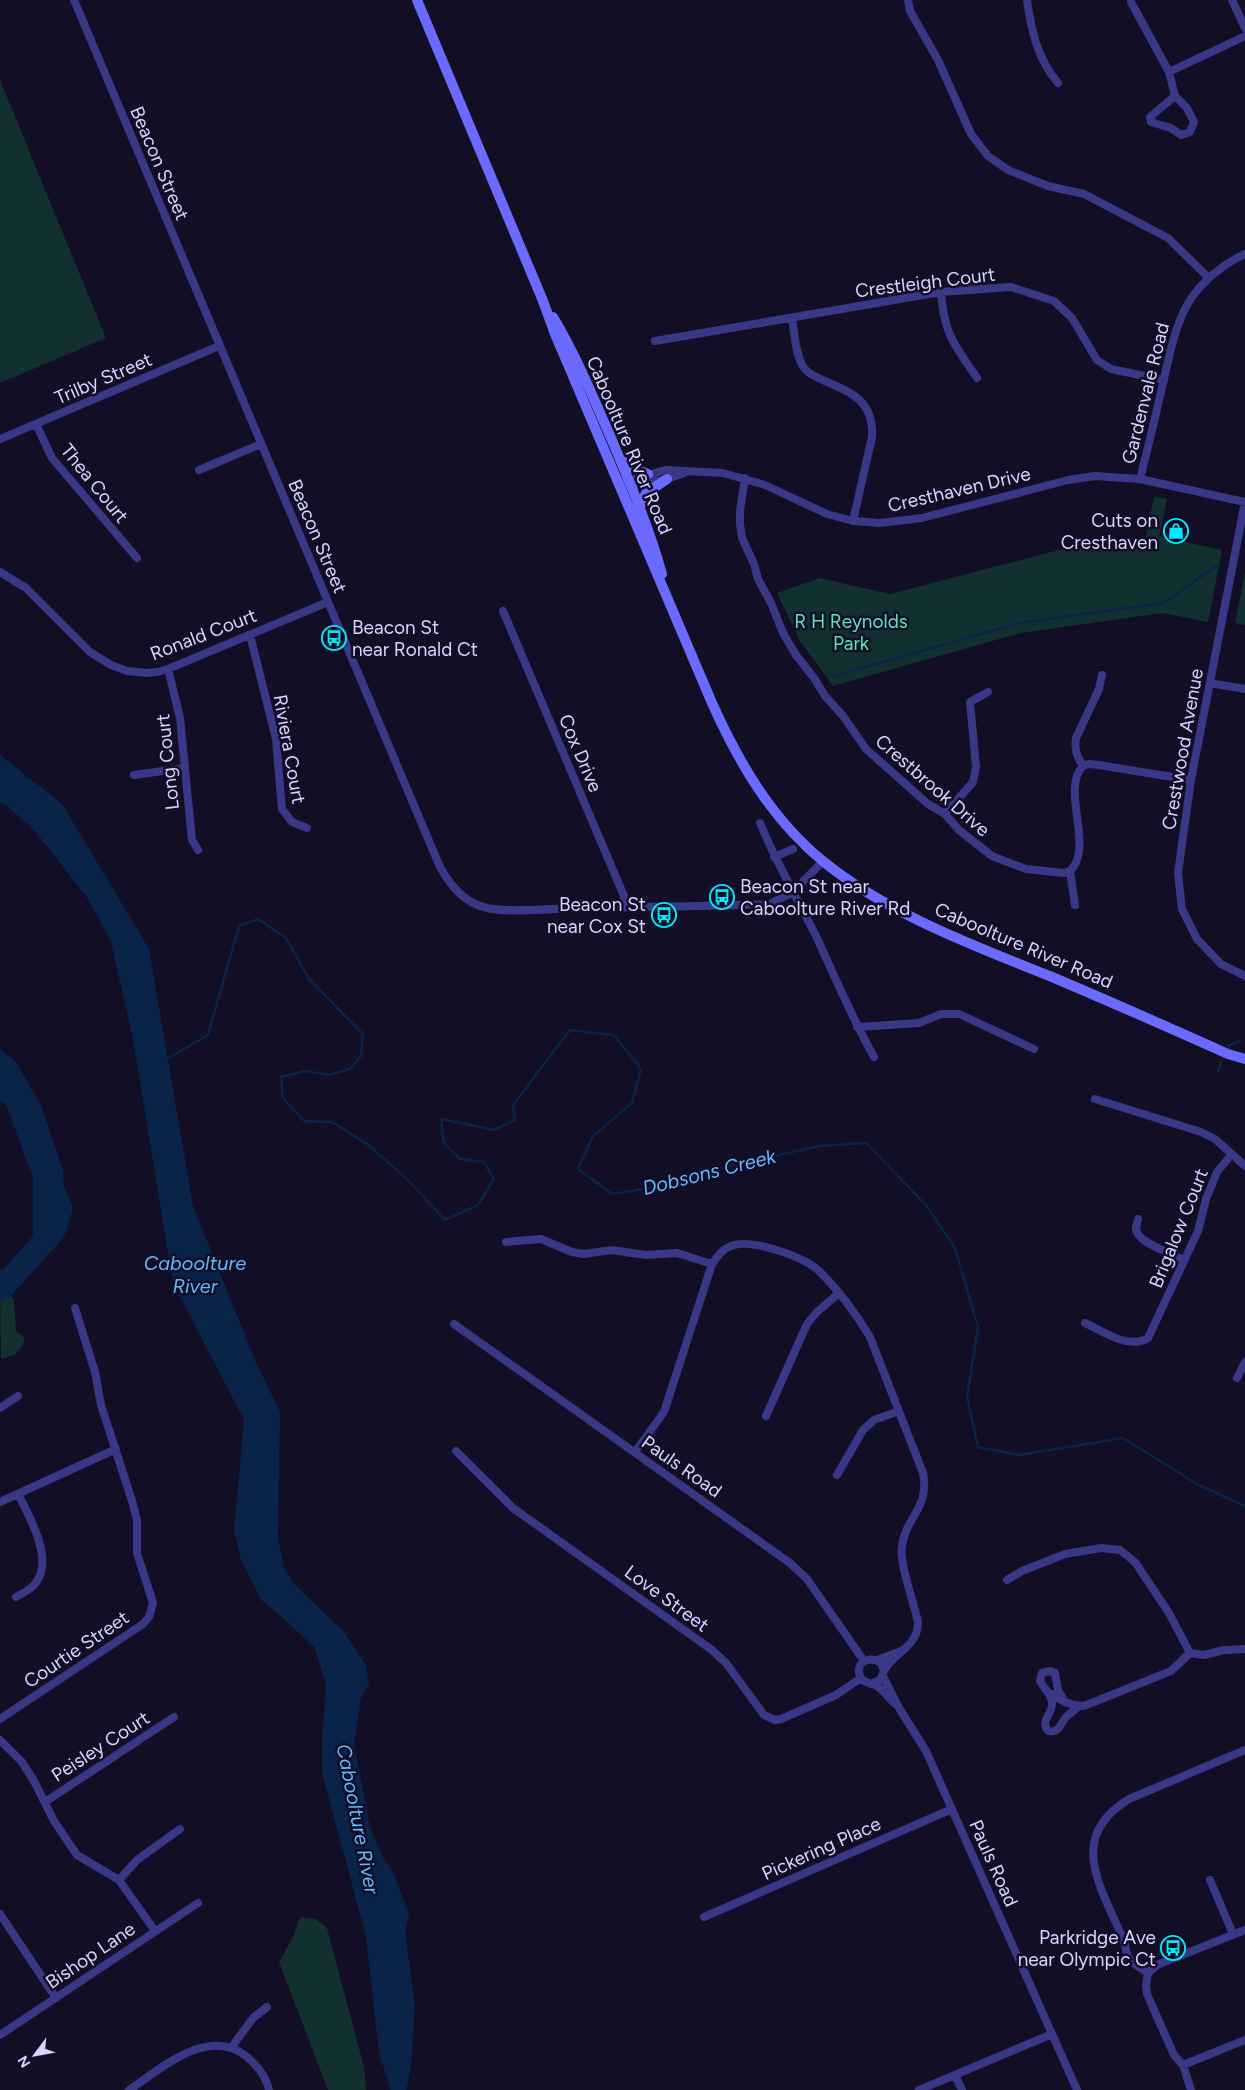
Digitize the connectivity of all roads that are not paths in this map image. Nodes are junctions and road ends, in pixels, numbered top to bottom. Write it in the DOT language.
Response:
graph roads {
  1 [pos="74,0"];
  2 [pos="416,0"];
  3 [pos="908,0"];
  4 [pos="1027,0"];
  5 [pos="1232,0"];
  6 [pos="1131,2"];
  7 [pos="1245,28"];
  8 [pos="1245,36"];
  9 [pos="1169,72"];
  10 [pos="1058,83"];
  11 [pos="1174,96"];
  12 [pos="1245,254"];
  13 [pos="1209,278"];
  14 [pos="941,292"];
  15 [pos="544,301"];
  16 [pos="792,318"];
  17 [pos="656,341"];
  18 [pos="219,346"];
  19 [pos="977,378"];
  20 [pos="1164,380"];
  21 [pos="36,424"];
  22 [pos="0,440"];
  23 [pos="260,444"];
  24 [pos="619,459"];
  25 [pos="199,470"];
  26 [pos="686,472"];
  27 [pos="648,474"];
  28 [pos="744,478"];
  29 [pos="667,479"];
  30 [pos="1140,479"];
  31 [pos="624,485"];
  32 [pos="1245,502"];
  33 [pos="640,507"];
  34 [pos="853,521"];
  35 [pos="137,558"];
  36 [pos="0,572"];
  37 [pos="328,602"];
  38 [pos="672,607"];
  39 [pos="503,611"];
  40 [pos="250,635"];
  41 [pos="168,669"];
  42 [pos="1102,675"];
  43 [pos="1210,683"];
  44 [pos="1245,689"];
  45 [pos="988,692"];
  46 [pos="1083,766"];
  47 [pos="184,768"];
  48 [pos="134,775"];
  49 [pos="1191,780"];
  50 [pos="945,814"];
  51 [pos="760,823"];
  52 [pos="307,828"];
  53 [pos="793,849"];
  54 [pos="198,850"];
  55 [pos="774,857"];
  56 [pos="823,862"];
  57 [pos="1070,871"];
  58 [pos="792,893"];
  59 [pos="1075,905"];
  60 [pos="624,908"];
  61 [pos="1245,976"];
  62 [pos="857,1027"];
  63 [pos="1034,1049"];
  64 [pos="874,1057"];
  65 [pos="1245,1059"];
  66 [pos="1095,1100"];
  67 [pos="1232,1154"];
  68 [pos="1245,1166"];
  69 [pos="1138,1219"];
  70 [pos="506,1242"];
  71 [pos="1184,1260"];
  72 [pos="712,1264"];
  73 [pos="838,1294"];
  74 [pos="76,1308"];
  75 [pos="1085,1323"];
  76 [pos="454,1324"];
  77 [pos="1245,1362"];
  78 [pos="1237,1378"];
  79 [pos="18,1396"];
  80 [pos="0,1408"];
  81 [pos="899,1411"];
  82 [pos="766,1416"];
  83 [pos="116,1449"];
  84 [pos="456,1451"];
  85 [pos="635,1452"];
  86 [pos="837,1475"];
  87 [pos="18,1494"];
  88 [pos="0,1502"];
  89 [pos="1007,1580"];
  90 [pos="16,1598"];
  91 [pos="1245,1649"];
  92 [pos="903,1650"];
  93 [pos="1190,1653"];
  94 [pos="877,1660"];
  95 [pos="864,1661"];
  96 [pos="884,1674"];
  97 [pos="861,1678"];
  98 [pos="872,1684"];
  99 [pos="1048,1692"];
  100 [pos="1066,1702"];
  101 [pos="1079,1706"];
  102 [pos="899,1708"];
  103 [pos="174,1717"];
  104 [pos="0,1719"];
  105 [pos="0,1740"];
  106 [pos="1245,1750"];
  107 [pos="45,1802"];
  108 [pos="952,1808"];
  109 [pos="180,1830"];
  110 [pos="119,1880"];
  111 [pos="1210,1880"];
  112 [pos="198,1903"];
  113 [pos="0,1914"];
  114 [pos="704,1917"];
  115 [pos="1245,1930"];
  116 [pos="155,1931"];
  117 [pos="1232,1934"];
  118 [pos="1148,1973"];
  119 [pos="56,1998"];
  120 [pos="267,2008"];
  121 [pos="1052,2034"];
  122 [pos="0,2035"];
  123 [pos="1245,2040"];
  124 [pos="231,2048"];
  125 [pos="1183,2065"];
  126 [pos="955,2075"];
  127 [pos="129,2090"];
  128 [pos="268,2090"];
  129 [pos="919,2090"];
  130 [pos="962,2090"];
  131 [pos="1077,2090"];
  132 [pos="1191,2090"];
  1 -- 18 [label="street, Beacon Street"];
  2 -- 15 [label="main road, Caboolture River Road"];
  3 -- 13 [label="street"];
  4 -- 10 [label="street"];
  5 -- 7 [label="street"];
  6 -- 9 [label="street"];
  8 -- 9 [label="street"];
  9 -- 11 [label="street"];
  11 -- 11 [label="street"];
  12 -- 13 [label="street, Gardenvale Road"];
  13 -- 20 [label="street, Gardenvale Road"];
  14 -- 16 [label="street, Crestleigh Court"];
  14 -- 19 [label="street"];
  14 -- 20 [label="street, Crestleigh Court"];
  15 -- 24 [label="main road, Caboolture River Road"];
  15 -- 31 [label="main road, Caboolture River Road"];
  16 -- 17 [label="street, Crestleigh Court"];
  16 -- 34 [label="street"];
  18 -- 21 [label="street, Trilby Street"];
  18 -- 23 [label="street, Beacon Street"];
  20 -- 30 [label="street, Gardenvale Road"];
  21 -- 22 [label="street, Trilby Street"];
  21 -- 35 [label="street, Thea Court"];
  23 -- 25 [label="street"];
  23 -- 37 [label="street, Beacon Street"];
  24 -- 27 [label="main road"];
  24 -- 31 [label="main road, Caboolture River Road"];
  26 -- 27 [label="street, Cresthaven Drive"];
  26 -- 28 [label="street, Cresthaven Drive"];
  26 -- 29 [label="street, Cresthaven Drive"];
  27 -- 31 [label="street, Cresthaven Drive"];
  28 -- 34 [label="street, Cresthaven Drive"];
  28 -- 50 [label="street, Crestbrook Drive"];
  29 -- 31 [label="street, Cresthaven Drive"];
  29 -- 33 [label="main road"];
  30 -- 32 [label="street, Cresthaven Drive"];
  30 -- 34 [label="street, Cresthaven Drive"];
  31 -- 33 [label="main road, Caboolture River Road"];
  31 -- 38 [label="main road, Caboolture River Road"];
  32 -- 43 [label="street, Crestwood Avenue"];
  33 -- 38 [label="main road, Caboolture River Road"];
  36 -- 41 [label="street, Ronald Court"];
  37 -- 40 [label="street, Ronald Court"];
  37 -- 60 [label="street, Beacon Street"];
  38 -- 56 [label="main road, Caboolture River Road"];
  39 -- 60 [label="street, Cox Drive"];
  40 -- 41 [label="street, Ronald Court"];
  40 -- 52 [label="street, Riviera Court"];
  41 -- 47 [label="street, Long Court"];
  42 -- 46 [label="street"];
  43 -- 44 [label="street"];
  43 -- 49 [label="street, Crestwood Avenue"];
  45 -- 50 [label="street"];
  46 -- 49 [label="street"];
  46 -- 57 [label="street"];
  47 -- 48 [label="street"];
  47 -- 54 [label="street, Long Court"];
  49 -- 61 [label="street, Crestwood Avenue"];
  50 -- 57 [label="street, Crestbrook Drive"];
  51 -- 55 [label="street"];
  53 -- 55 [label="street"];
  55 -- 58 [label="street"];
  56 -- 58 [label="street, Beacon Street"];
  56 -- 65 [label="main road, Caboolture River Road"];
  57 -- 59 [label="street"];
  58 -- 60 [label="street, Beacon Street"];
  58 -- 62 [label="street"];
  62 -- 63 [label="street"];
  62 -- 64 [label="street"];
  66 -- 67 [label="street"];
  67 -- 68 [label="street"];
  67 -- 71 [label="street, Brigalow Court"];
  69 -- 71 [label="street"];
  70 -- 72 [label="street"];
  71 -- 75 [label="street, Brigalow Court"];
  72 -- 73 [label="street"];
  72 -- 85 [label="street"];
  73 -- 81 [label="street"];
  73 -- 82 [label="street"];
  74 -- 83 [label="street"];
  76 -- 85 [label="street, Pauls Road"];
  77 -- 78 [label="street"];
  79 -- 80 [label="street"];
  81 -- 86 [label="street"];
  81 -- 92 [label="street"];
  83 -- 87 [label="street"];
  83 -- 104 [label="street, Courtie Street"];
  84 -- 97 [label="street, Love Street"];
  85 -- 95 [label="street, Pauls Road"];
  87 -- 88 [label="street"];
  87 -- 90 [label="street"];
  89 -- 93 [label="street"];
  91 -- 93 [label="street"];
  92 -- 94 [label="street"];
  92 -- 96 [label="street"];
  93 -- 101 [label="street"];
  94 -- 95 [label="street"];
  94 -- 96 [label="street"];
  95 -- 97 [label="street"];
  96 -- 98 [label="street"];
  96 -- 102 [label="street, Pauls Road"];
  97 -- 98 [label="street"];
  98 -- 102 [label="street, Pauls Road"];
  99 -- 100 [label="street"];
  99 -- 100 [label="street"];
  99 -- 101 [label="street"];
  100 -- 101 [label="street"];
  102 -- 108 [label="street, Pauls Road"];
  103 -- 107 [label="street, Peisley Court"];
  105 -- 107 [label="street"];
  106 -- 118 [label="street"];
  107 -- 110 [label="street"];
  108 -- 114 [label="street, Pickering Place"];
  108 -- 121 [label="street, Pauls Road"];
  109 -- 110 [label="street"];
  110 -- 116 [label="street"];
  111 -- 117 [label="street"];
  112 -- 116 [label="street, Bishop Lane"];
  113 -- 119 [label="street"];
  115 -- 117 [label="street"];
  116 -- 119 [label="street, Bishop Lane"];
  117 -- 118 [label="street"];
  118 -- 125 [label="street"];
  119 -- 122 [label="street, Bishop Lane"];
  120 -- 124 [label="street"];
  121 -- 126 [label="street"];
  121 -- 131 [label="street, Pauls Road"];
  123 -- 125 [label="street"];
  124 -- 127 [label="street"];
  124 -- 128 [label="street"];
  125 -- 132 [label="street"];
  126 -- 129 [label="street"];
  126 -- 130 [label="street"];
}
